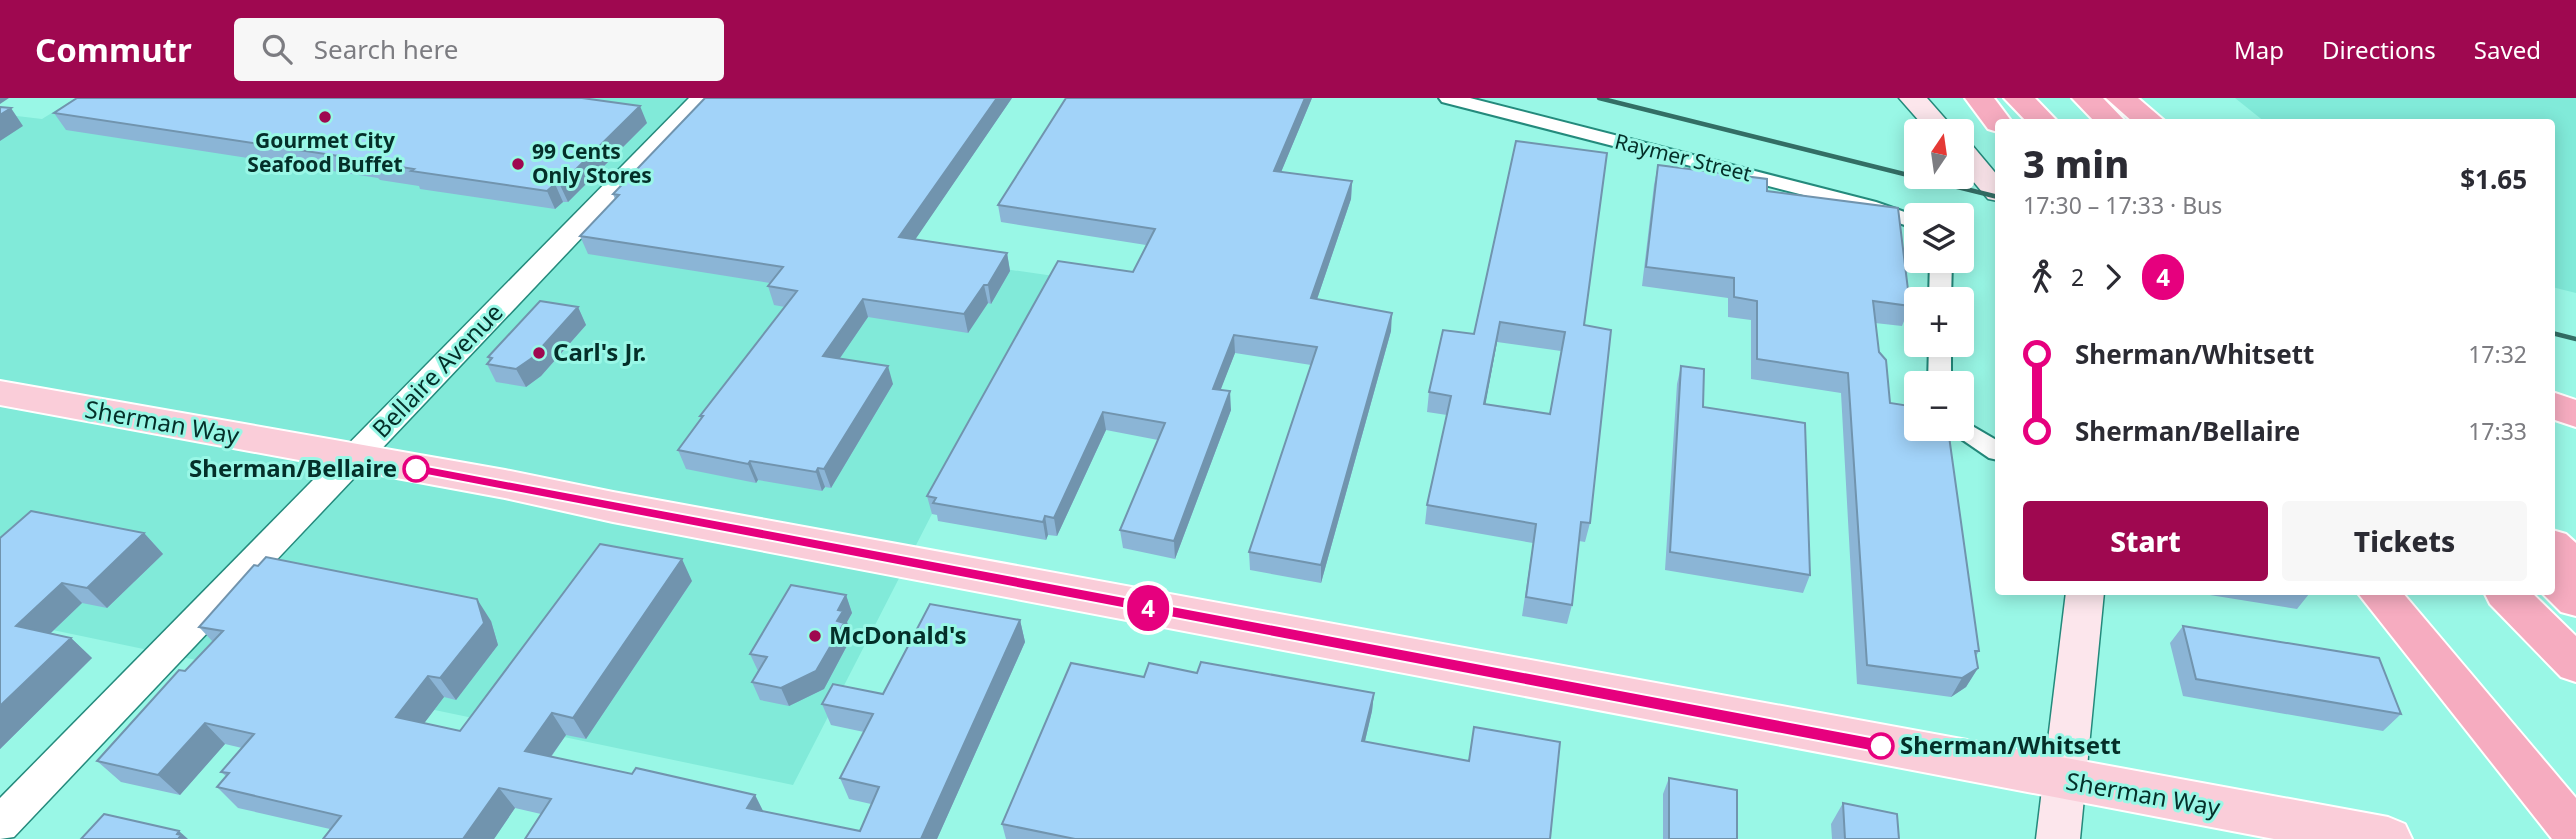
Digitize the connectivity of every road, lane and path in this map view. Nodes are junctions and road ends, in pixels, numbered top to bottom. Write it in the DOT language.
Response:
graph roads {
  1 [pos="702,98"];
  2 [pos="1448,98"];
  3 [pos="1912,98"];
  4 [pos="1979,98"];
  5 [pos="2018,98"];
  6 [pos="2045,98"];
  7 [pos="2065,98"];
  8 [pos="2086,98"];
  9 [pos="2120,98"];
  10 [pos="1932,119"];
  11 [pos="1996,119"];
  12 [pos="2040,119"];
  13 [pos="2067,119"];
  14 [pos="2087,119"];
  15 [pos="2108,119"];
  16 [pos="2147,119"];
  17 [pos="1974,165"];
  18 [pos="1995,190"];
  19 [pos="1904,219"];
  20 [pos="0,393"];
  21 [pos="2555,406"];
  22 [pos="2576,414"];
  23 [pos="1974,436"];
  24 [pos="1995,450"];
  25 [pos="354,458"];
  26 [pos="2085,595"];
  27 [pos="2380,595"];
  28 [pos="2508,595"];
  29 [pos="2544,595"];
  30 [pos="2576,627"];
  31 [pos="2576,664"];
  32 [pos="2066,781"];
  33 [pos="0,825"];
  34 [pos="2576,833"];
  35 [pos="2059,839"];
  36 [pos="2388,839"];
  1 -- 25 [label="street, Bellaire Avenue"];
  2 -- 19 [label="street, Raymer Street"];
  3 -- 10 [label="main road"];
  4 -- 11 [label="highway"];
  5 -- 12 [label="highway"];
  6 -- 13 [label="highway"];
  7 -- 14 [label="highway"];
  8 -- 15 [label="highway"];
  9 -- 16 [label="highway"];
  17 -- 18 [label="main road"];
  20 -- 25 [label="main road, Sherman Way"];
  21 -- 22 [label="highway"];
  23 -- 24 [label="street"];
  25 -- 32 [label="main road, Sherman Way"];
  25 -- 33 [label="street, Bellaire Avenue"];
  26 -- 32 [label="main road"];
  27 -- 34 [label="highway"];
  28 -- 31 [label="highway"];
  29 -- 30 [label="highway"];
  32 -- 35 [label="main road"];
  32 -- 36 [label="main road, Sherman Way"];
}
